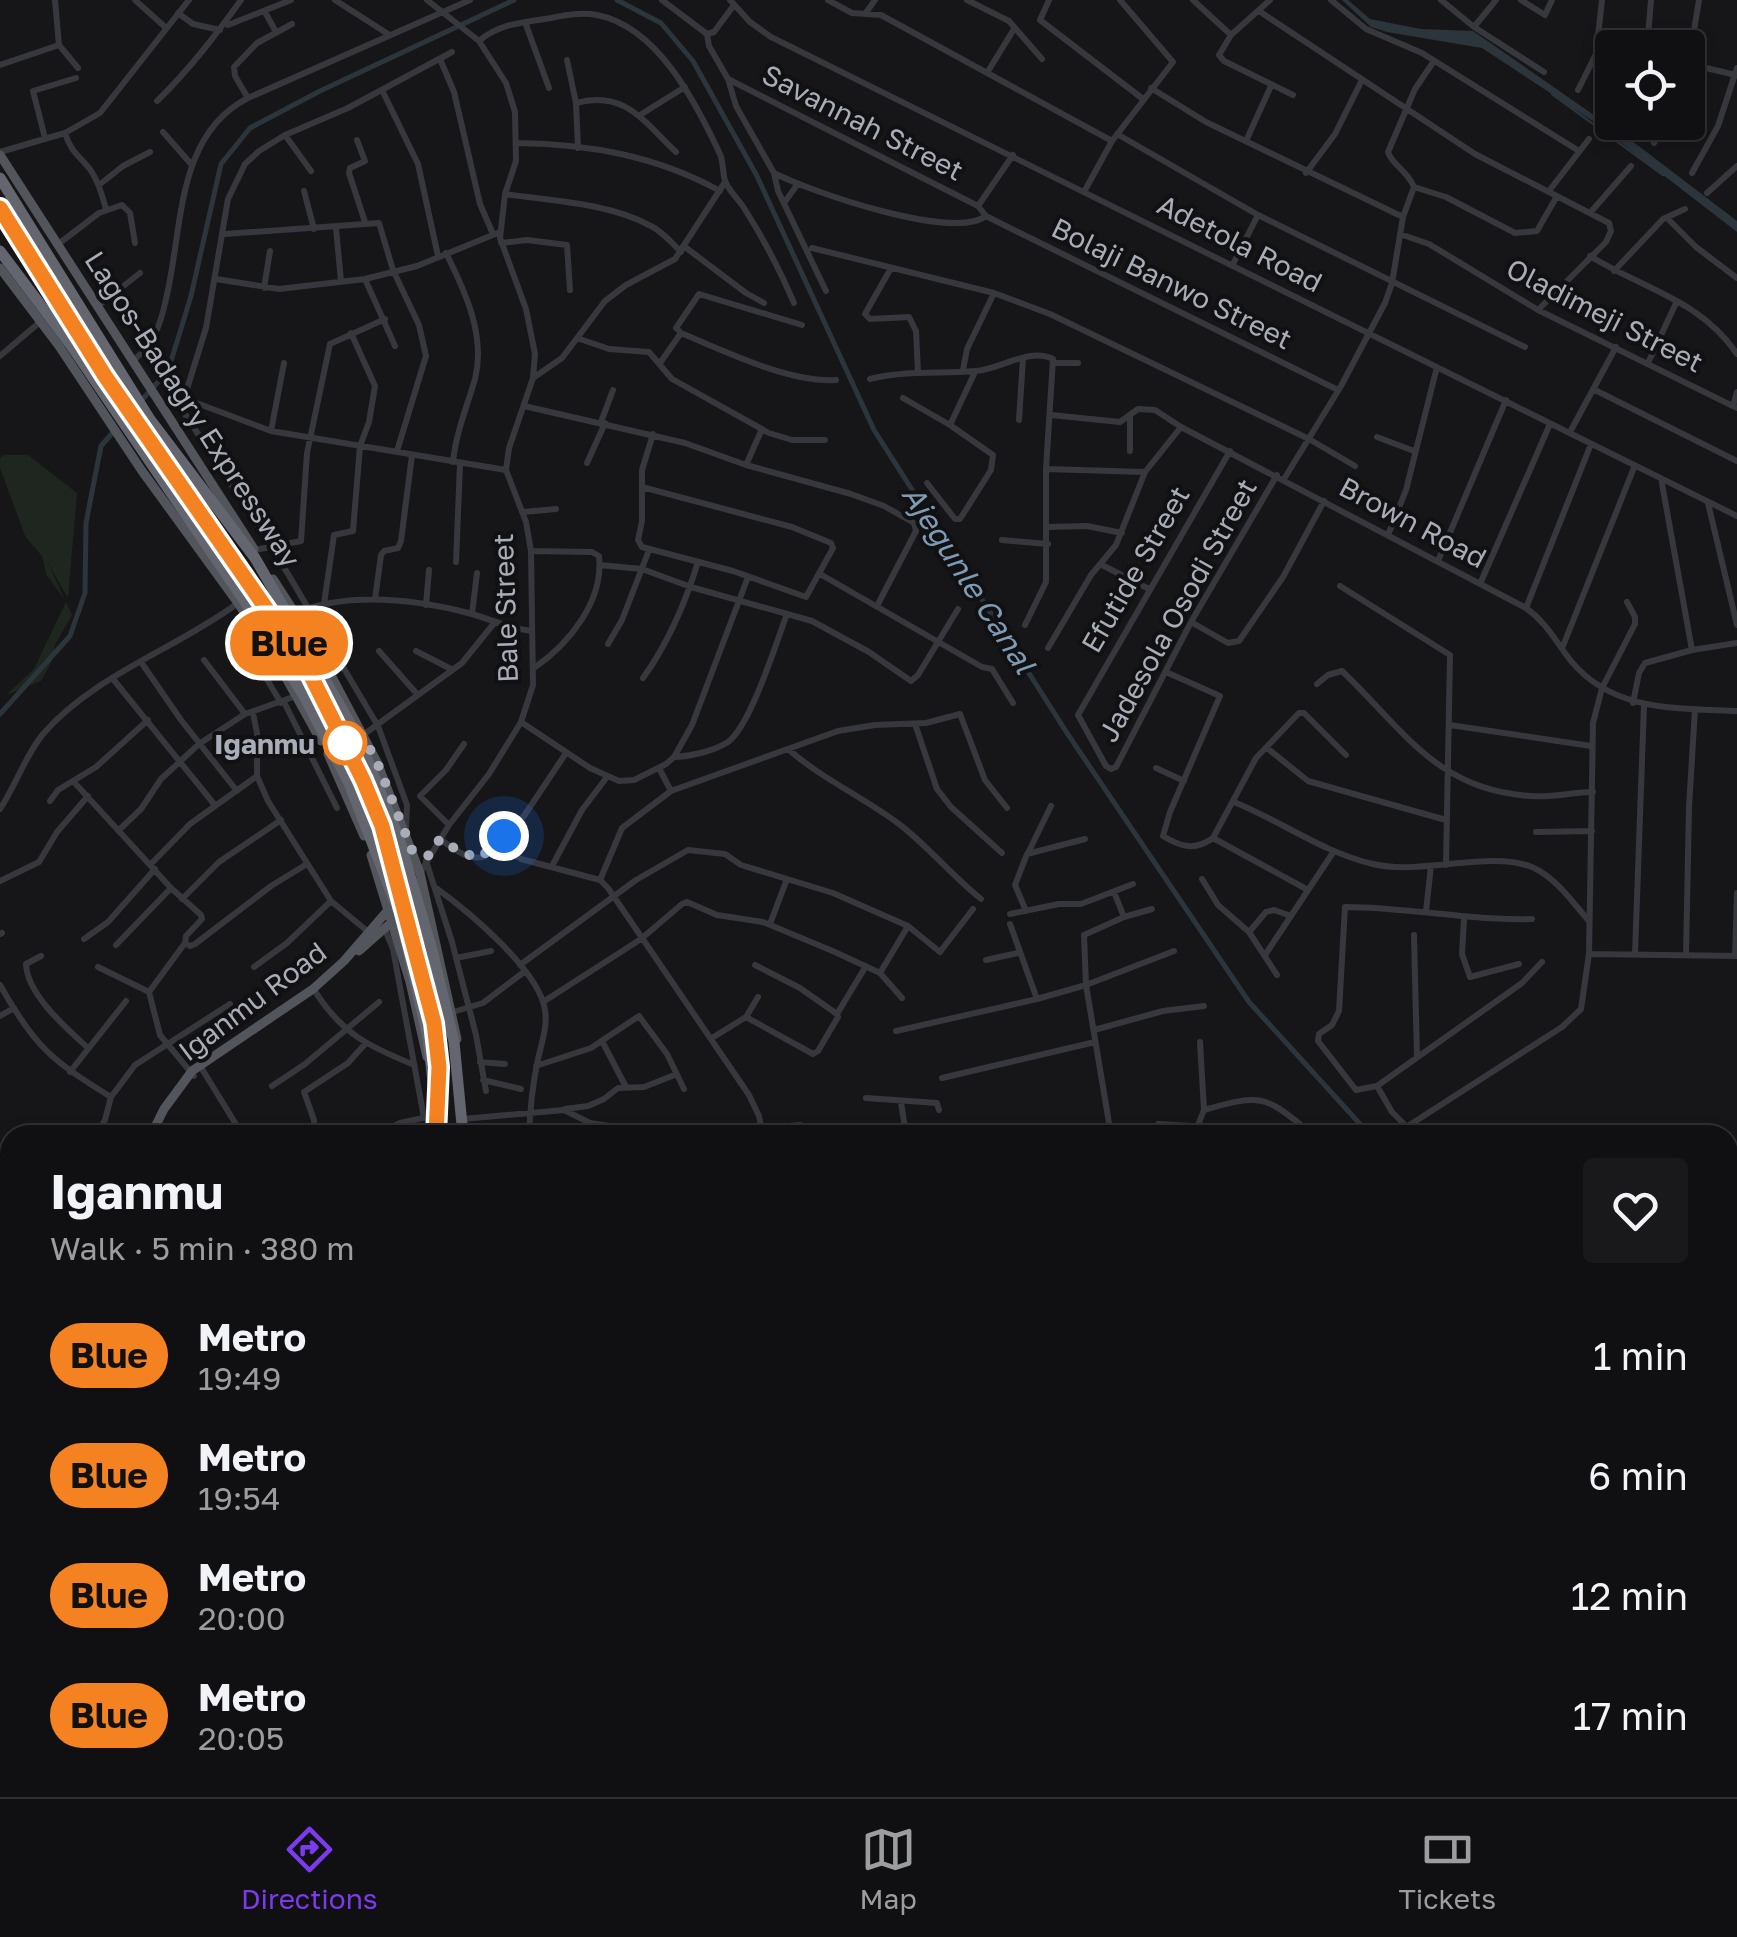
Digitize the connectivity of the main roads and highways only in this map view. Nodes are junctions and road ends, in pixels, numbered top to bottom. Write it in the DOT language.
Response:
graph roads {
  1 [pos="0,154"];
  2 [pos="0,178"];
  3 [pos="0,252"];
  4 [pos="0,268"];
  5 [pos="109,412"];
  6 [pos="390,909"];
  7 [pos="388,924"];
  8 [pos="370,934"];
  9 [pos="431,1067"];
  10 [pos="196,1072"];
  11 [pos="460,1091"];
  12 [pos="160,1125"];
  13 [pos="435,1125"];
  14 [pos="462,1125"];
  1 -- 11 [label="main road, Lagos-Badagry Expressway"];
  2 -- 11 [label="highway, Lagos-Badagry Expressway"];
  3 -- 5 [label="highway"];
  4 -- 5 [label="main road"];
  5 -- 6 [label="main road"];
  5 -- 9 [label="highway"];
  6 -- 7 [label="main road"];
  6 -- 8 [label="main road, Iganmu Road"];
  7 -- 8 [label="main road, Iganmu Road"];
  7 -- 9 [label="main road"];
  8 -- 10 [label="main road, Iganmu Road"];
  8 -- 10 [label="main road, Iganmu Road"];
  9 -- 13 [label="highway"];
  10 -- 12 [label="main road, Iganmu Road"];
  11 -- 14 [label="highway, Lagos-Badagry Expressway"];
}
